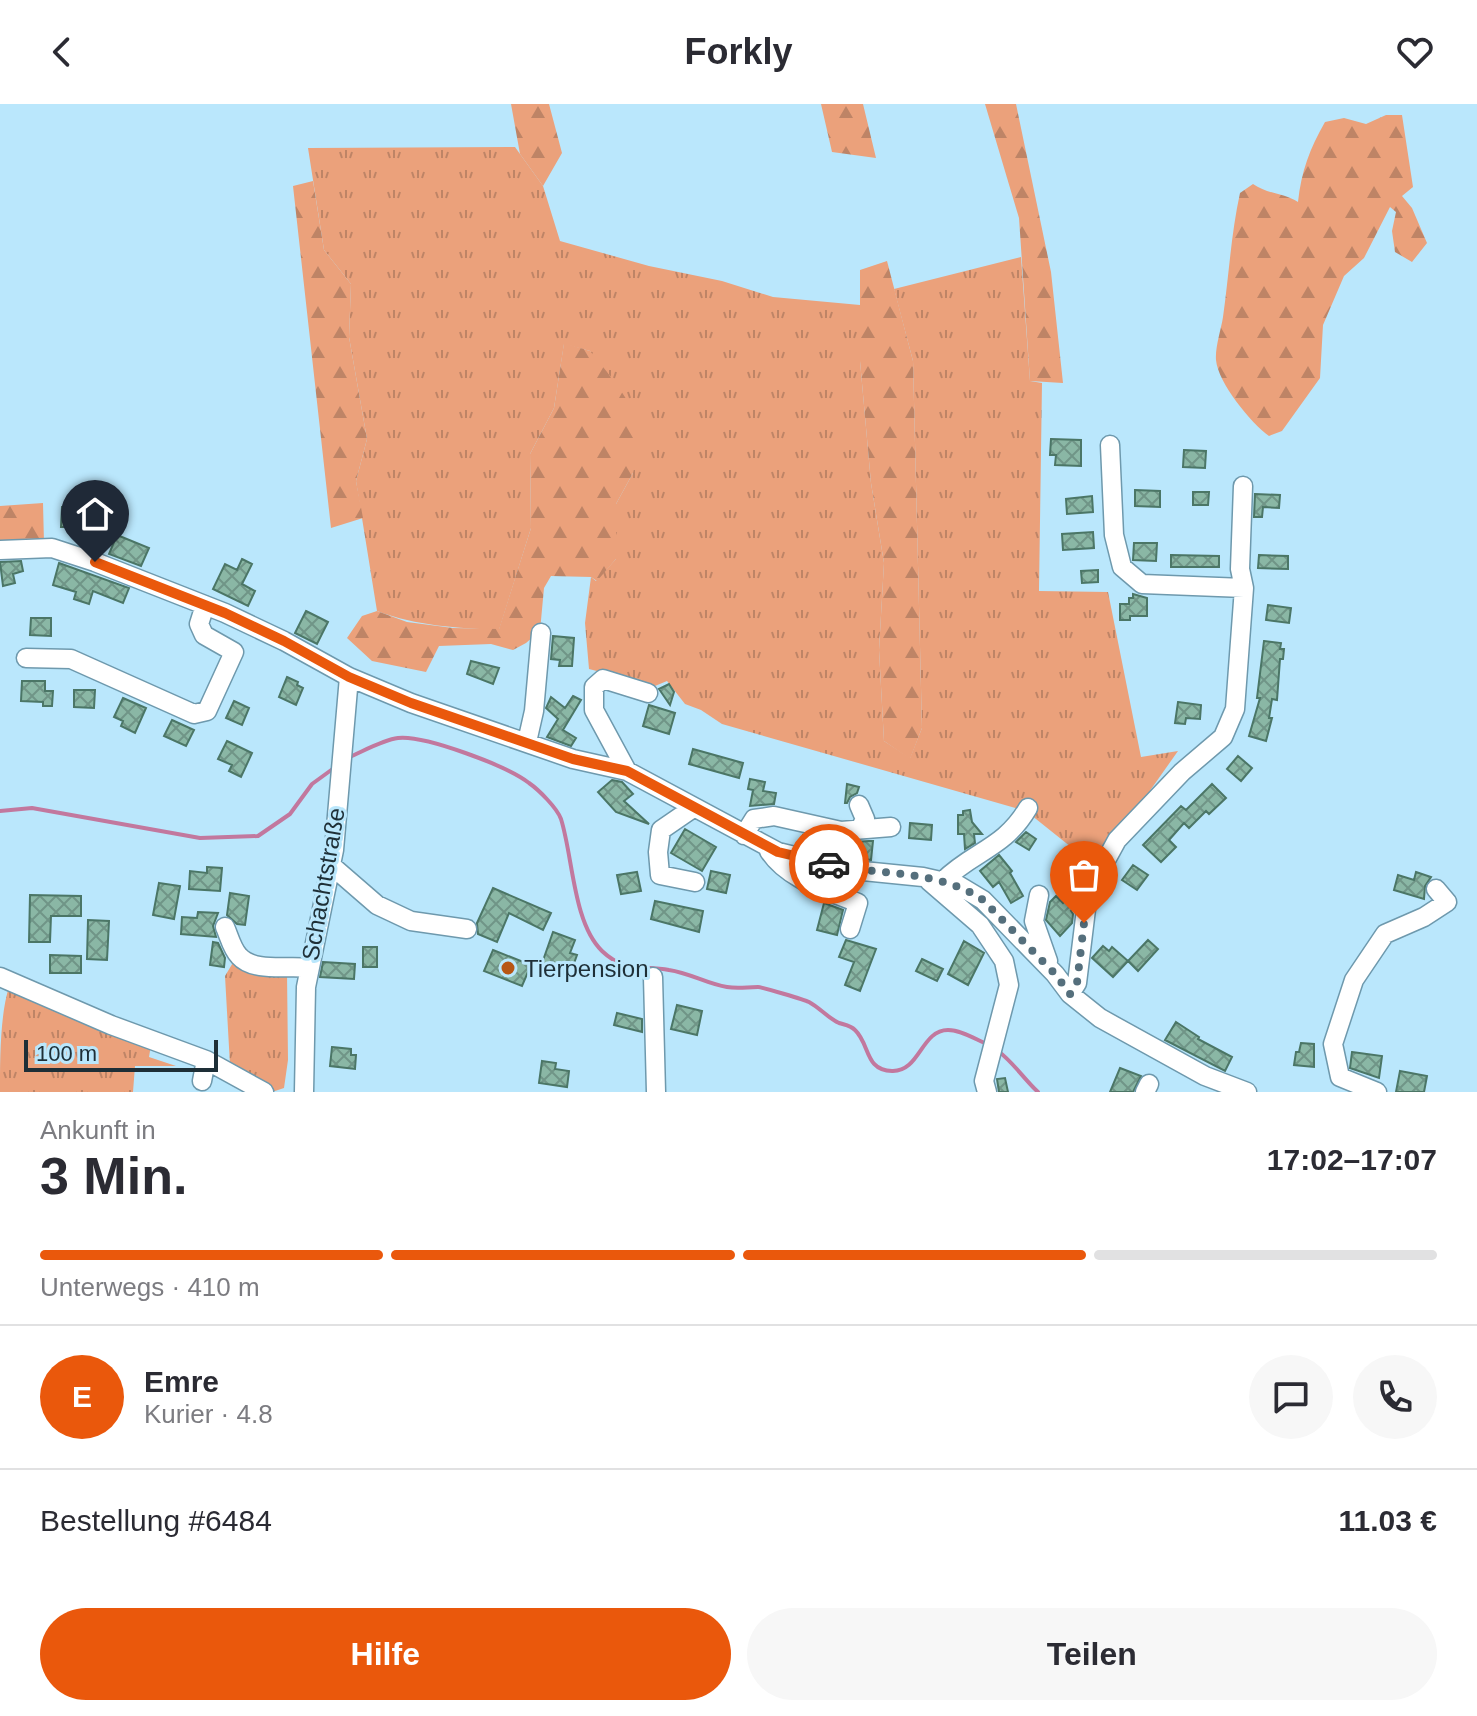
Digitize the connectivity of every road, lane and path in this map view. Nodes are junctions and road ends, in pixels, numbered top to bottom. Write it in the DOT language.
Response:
graph roads {
  1 [pos="1110,445"];
  2 [pos="1243,486"];
  3 [pos="0,550"];
  4 [pos="1244,588"];
  5 [pos="205,605"];
  6 [pos="541,633"];
  7 [pos="26,658"];
  8 [pos="349,677"];
  9 [pos="648,693"];
  10 [pos="527,742"];
  11 [pos="627,771"];
  12 [pos="859,805"];
  13 [pos="693,808"];
  14 [pos="1028,808"];
  15 [pos="891,827"];
  16 [pos="860,829"];
  17 [pos="744,835"];
  18 [pos="766,846"];
  19 [pos="332,866"];
  20 [pos="923,877"];
  21 [pos="943,881"];
  22 [pos="695,882"];
  23 [pos="1436,889"];
  24 [pos="1039,895"];
  25 [pos="225,927"];
  26 [pos="467,929"];
  27 [pos="850,929"];
  28 [pos="309,968"];
  29 [pos="1049,968"];
  30 [pos="0,977"];
  31 [pos="653,977"];
  32 [pos="1070,994"];
  33 [pos="206,1060"];
  34 [pos="202,1081"];
  35 [pos="984,1088"];
  36 [pos="264,1092"];
  37 [pos="304,1092"];
  38 [pos="656,1092"];
  39 [pos="1247,1092"];
  40 [pos="1377,1092"];
  1 -- 4 [label="street"];
  2 -- 4 [label="street"];
  3 -- 5 [label="street"];
  4 -- 32 [label="street"];
  5 -- 7 [label="street"];
  5 -- 8 [label="street"];
  6 -- 10 [label="street"];
  8 -- 10 [label="street"];
  8 -- 19 [label="street, Schachtstraße"];
  9 -- 11 [label="street"];
  10 -- 11 [label="street"];
  11 -- 13 [label="street"];
  12 -- 16 [label="street"];
  13 -- 17 [label="street"];
  13 -- 22 [label="street"];
  14 -- 21 [label="street"];
  15 -- 16 [label="street"];
  16 -- 17 [label="street"];
  17 -- 18 [label="street"];
  18 -- 20 [label="street"];
  18 -- 27 [label="street"];
  19 -- 26 [label="street"];
  19 -- 28 [label="street, Schachtstraße"];
  20 -- 21 [label="street"];
  20 -- 35 [label="street"];
  21 -- 29 [label="street"];
  23 -- 40 [label="street"];
  24 -- 29 [label="street"];
  25 -- 28 [label="street"];
  28 -- 37 [label="street, Schachtstraße"];
  29 -- 32 [label="street"];
  30 -- 33 [label="street"];
  31 -- 38 [label="street"];
  32 -- 39 [label="street"];
  33 -- 34 [label="street"];
  33 -- 36 [label="street"];
}
